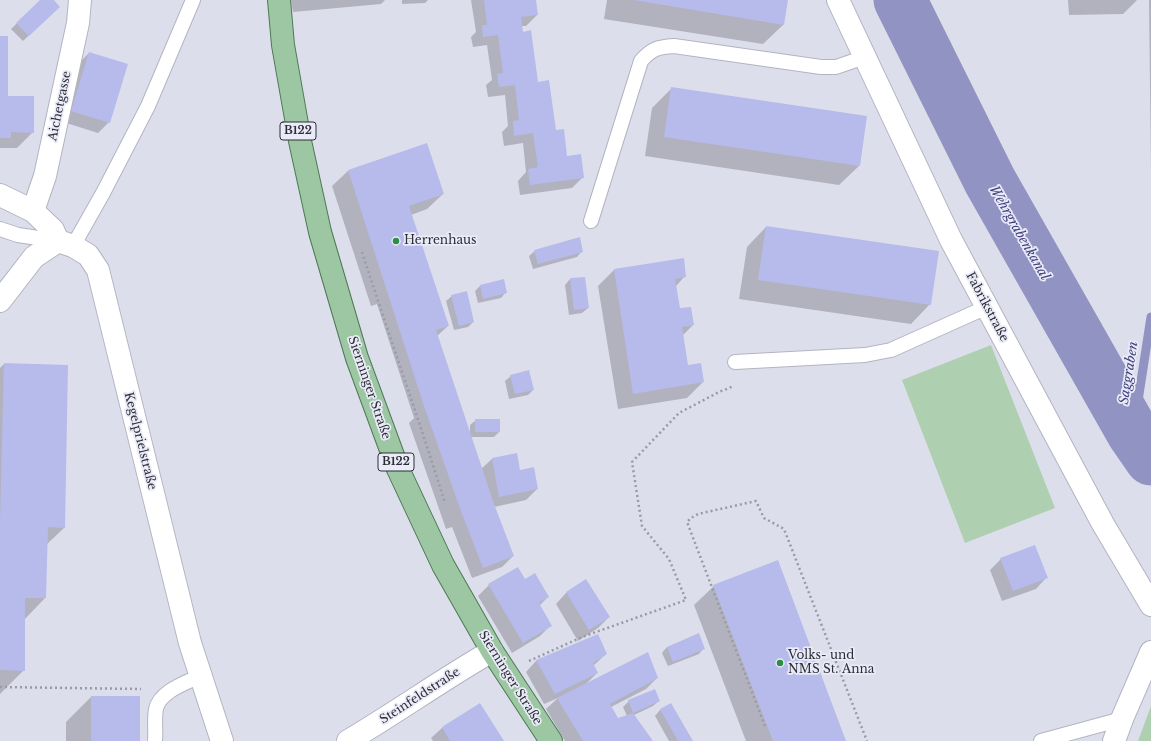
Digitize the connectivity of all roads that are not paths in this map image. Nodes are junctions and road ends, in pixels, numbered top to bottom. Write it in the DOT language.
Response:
graph roads {
  1 [pos="80,0"];
  2 [pos="193,0"];
  3 [pos="279,0"];
  4 [pos="838,0"];
  5 [pos="865,57"];
  6 [pos="0,195"];
  7 [pos="33,211"];
  8 [pos="591,221"];
  9 [pos="0,229"];
  10 [pos="66,243"];
  11 [pos="0,301"];
  12 [pos="987,307"];
  13 [pos="735,362"];
  14 [pos="1151,605"];
  15 [pos="492,651"];
  16 [pos="1151,652"];
  17 [pos="200,676"];
  18 [pos="1122,718"];
  19 [pos="156,741"];
  20 [pos="222,741"];
  21 [pos="348,741"];
  22 [pos="551,741"];
  23 [pos="1041,741"];
  24 [pos="1114,741"];
  1 -- 7 [label="street, Aichetgasse"];
  2 -- 10 [label="lane"];
  3 -- 15 [label="main road, Sierninger Straße / B122"];
  4 -- 5 [label="street, Fabrikstraße"];
  5 -- 8 [label="lane"];
  5 -- 12 [label="street, Fabrikstraße"];
  6 -- 7 [label="street"];
  7 -- 10 [label="street"];
  9 -- 10 [label="lane"];
  10 -- 11 [label="street"];
  10 -- 17 [label="street, Kegelprielstraße"];
  12 -- 13 [label="lane"];
  12 -- 14 [label="street, Fabrikstraße"];
  15 -- 21 [label="street, Steinfeldstraße"];
  15 -- 22 [label="main road, Sierninger Straße / B122"];
  16 -- 18 [label="street"];
  17 -- 19 [label="lane"];
  17 -- 20 [label="street, Kegelprielstraße"];
  18 -- 23 [label="lane"];
  18 -- 24 [label="street"];
}
